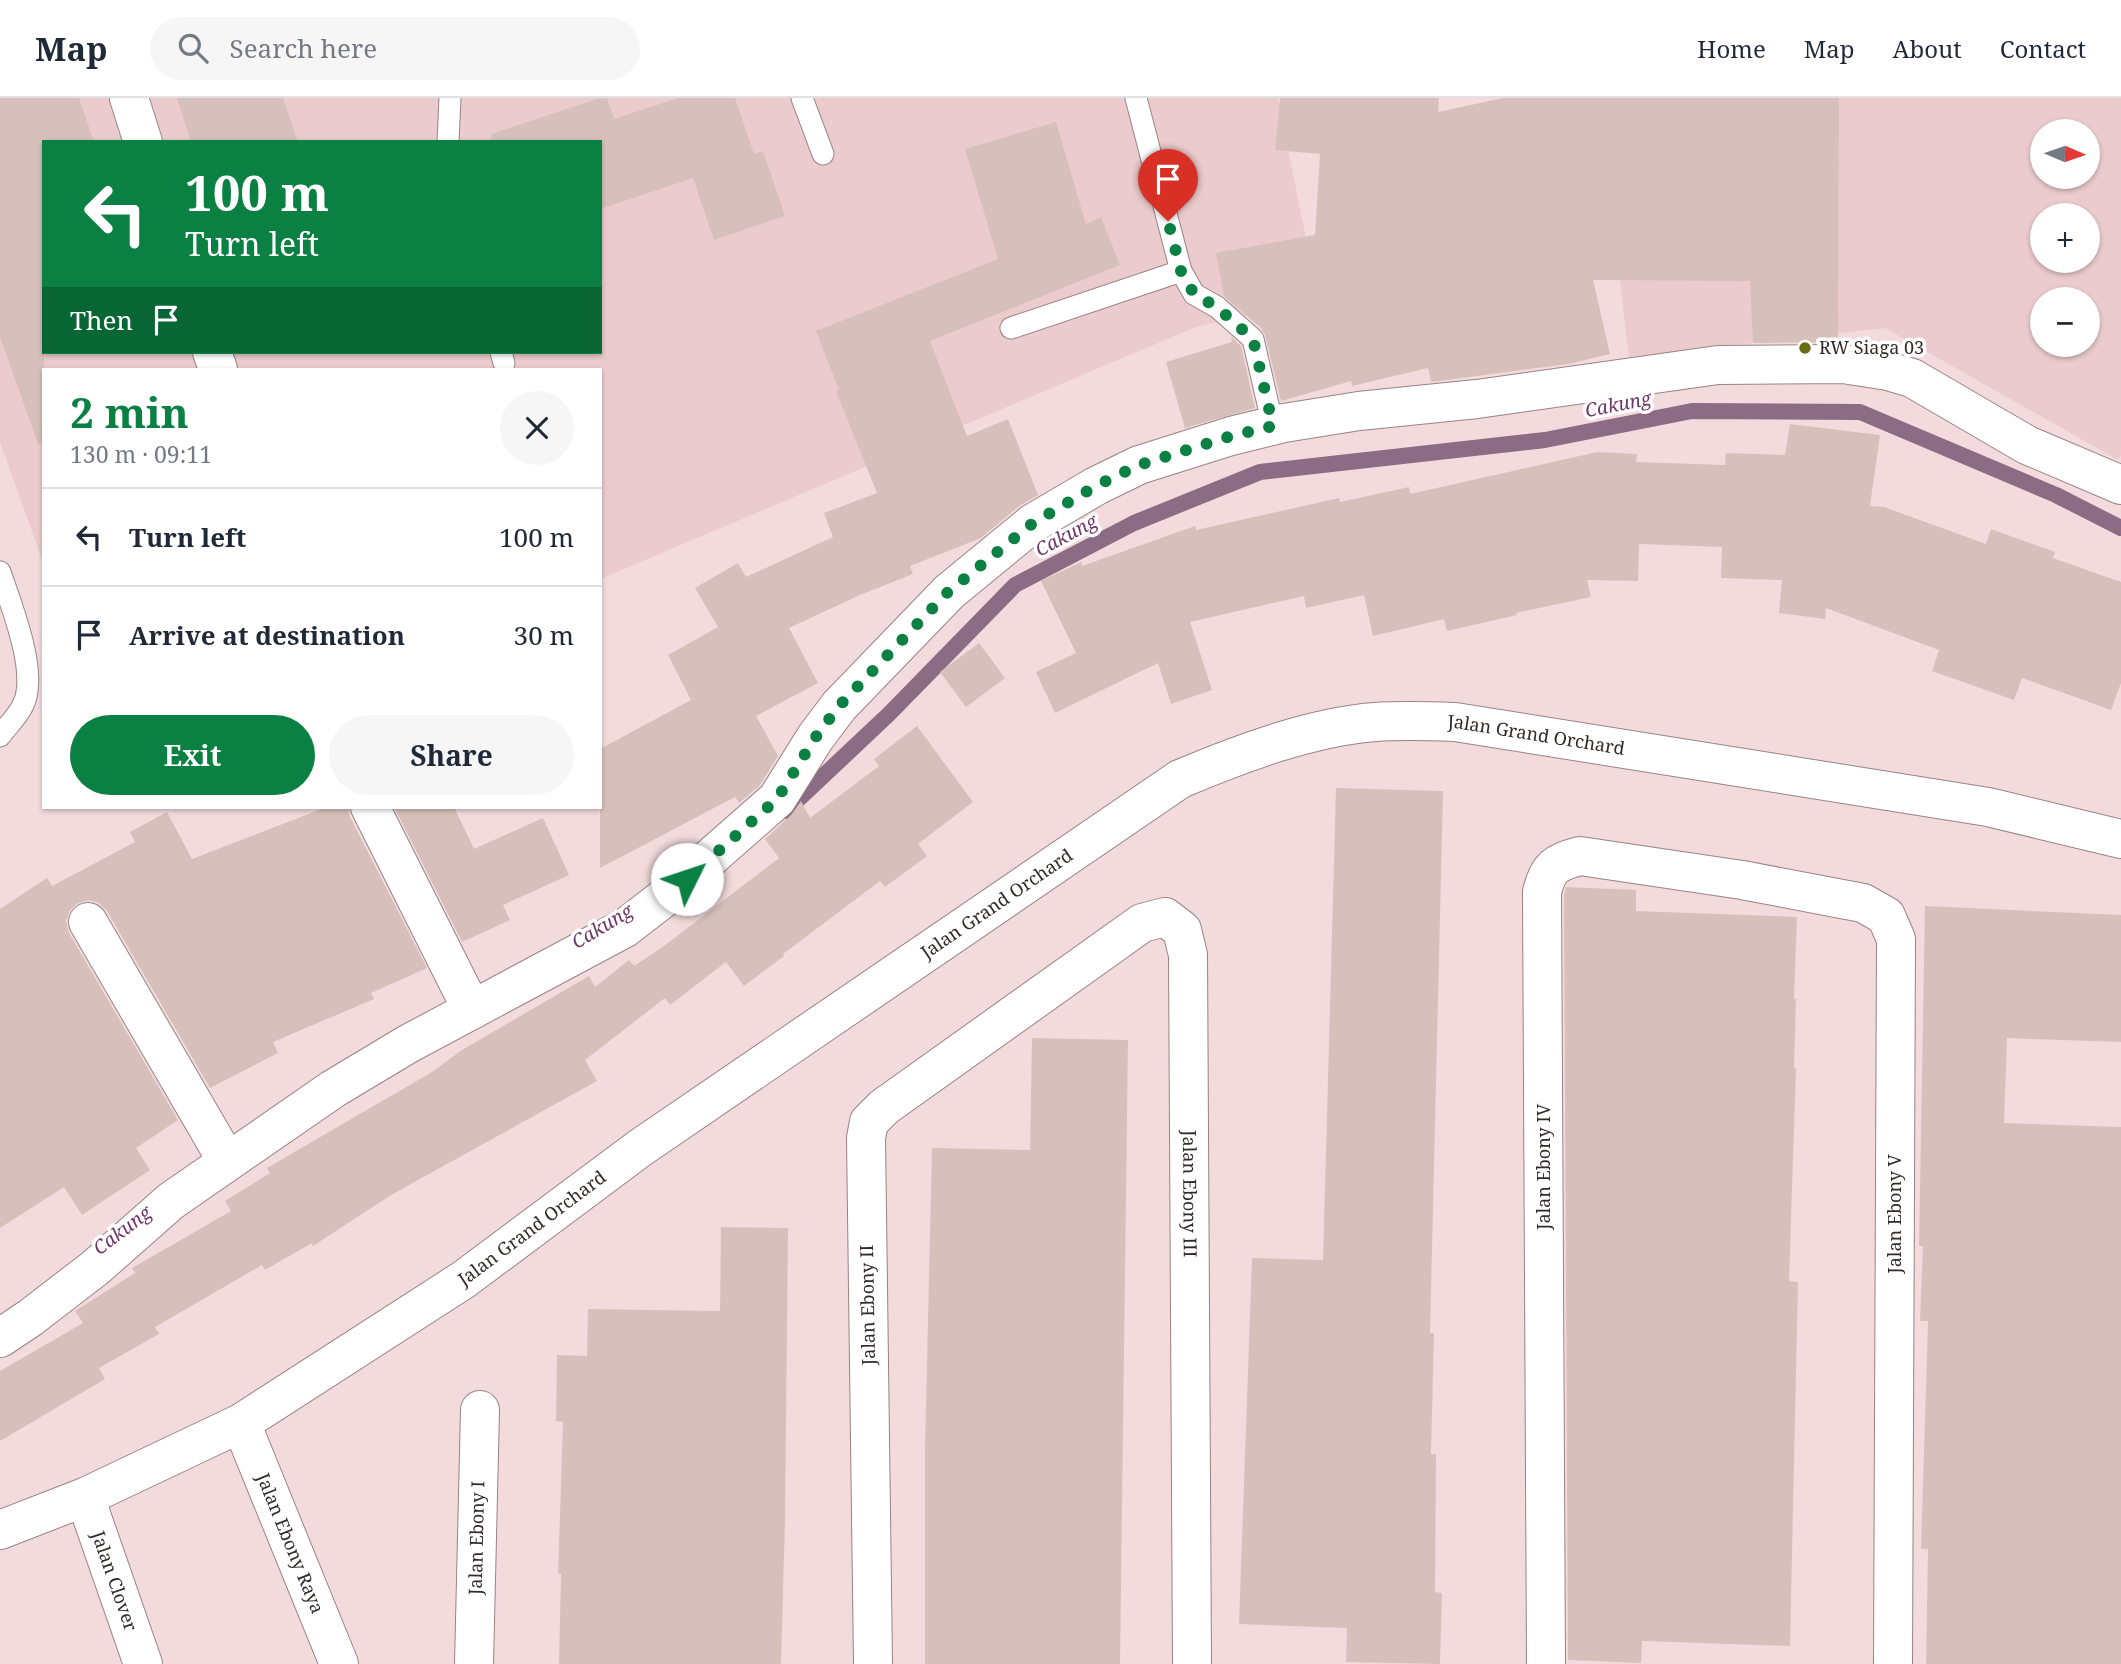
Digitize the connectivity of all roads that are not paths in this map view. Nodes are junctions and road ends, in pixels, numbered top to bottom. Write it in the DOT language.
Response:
graph roads {
  1 [pos="129,98"];
  2 [pos="450,98"];
  3 [pos="802,98"];
  4 [pos="1136,98"];
  5 [pos="142,140"];
  6 [pos="448,140"];
  7 [pos="823,154"];
  8 [pos="1181,271"];
  9 [pos="1011,328"];
  10 [pos="1273,426"];
  11 [pos="2121,485"];
  12 [pos="0,572"];
  13 [pos="0,736"];
  14 [pos="371,809"];
  15 [pos="2121,839"];
  16 [pos="1742,880"];
  17 [pos="88,922"];
  18 [pos="472,1010"];
  19 [pos="1010,1017"];
  20 [pos="227,1161"];
  21 [pos="0,1338"];
  22 [pos="480,1410"];
  23 [pos="241,1423"];
  24 [pos="85,1497"];
  25 [pos="0,1530"];
  26 [pos="143,1664"];
  27 [pos="339,1664"];
  28 [pos="474,1664"];
  29 [pos="873,1664"];
  30 [pos="1192,1664"];
  31 [pos="1546,1664"];
  32 [pos="1893,1664"];
  1 -- 5 [label="street"];
  2 -- 6 [label="lane"];
  3 -- 7 [label="lane"];
  4 -- 8 [label="lane"];
  8 -- 9 [label="lane"];
  8 -- 10 [label="lane"];
  10 -- 11 [label="street"];
  10 -- 18 [label="street"];
  12 -- 13 [label="lane"];
  14 -- 18 [label="street"];
  15 -- 23 [label="street, Jalan Grand Orchard"];
  16 -- 31 [label="street, Jalan Ebony IV"];
  16 -- 32 [label="street, Jalan Ebony V"];
  17 -- 20 [label="street"];
  18 -- 20 [label="street"];
  19 -- 29 [label="street, Jalan Ebony II"];
  19 -- 30 [label="street, Jalan Ebony III"];
  20 -- 21 [label="street"];
  22 -- 28 [label="street, Jalan Ebony I"];
  23 -- 24 [label="street, Jalan Grand Orchard"];
  23 -- 27 [label="street, Jalan Ebony Raya"];
  24 -- 25 [label="street, Jalan Grand Orchard"];
  24 -- 26 [label="street, Jalan Clover"];
}
